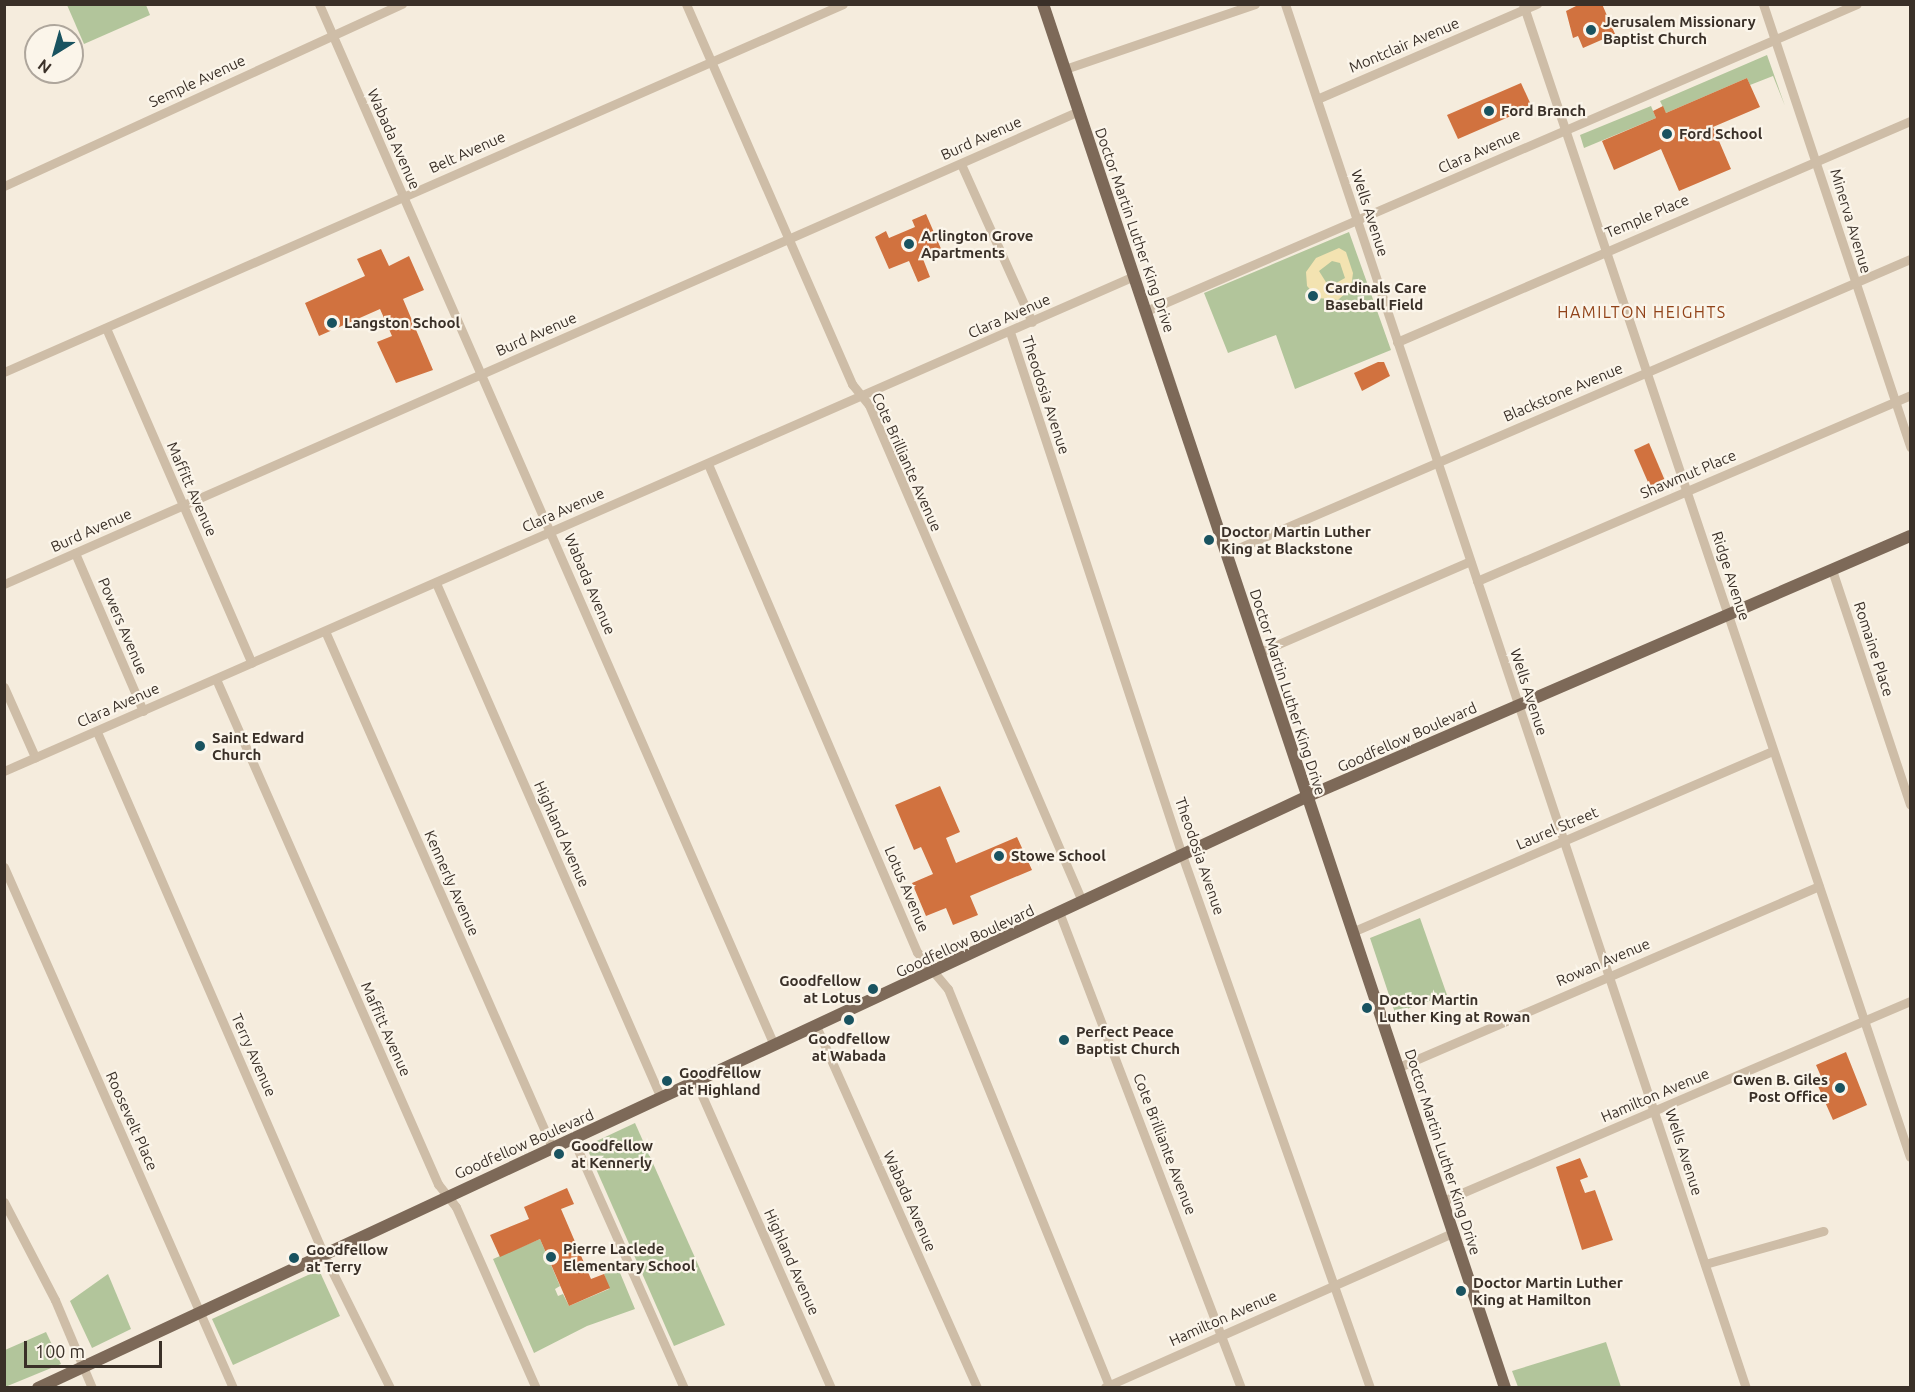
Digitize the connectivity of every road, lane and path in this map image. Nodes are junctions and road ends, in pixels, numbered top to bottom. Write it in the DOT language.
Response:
graph roads {
  1 [pos="319,4"];
  2 [pos="402,4"];
  3 [pos="686,4"];
  4 [pos="843,4"];
  5 [pos="1043,4"];
  6 [pos="1255,4"];
  7 [pos="1285,4"];
  8 [pos="1537,4"];
  9 [pos="1763,4"];
  10 [pos="1857,4"];
  11 [pos="1524,7"];
  12 [pos="332,36"];
  13 [pos="1774,39"];
  14 [pos="711,62"];
  15 [pos="1065,69"];
  16 [pos="1317,99"];
  17 [pos="1079,111"];
  18 [pos="1911,121"];
  19 [pos="1566,128"];
  20 [pos="1817,162"];
  21 [pos="961,164"];
  22 [pos="4,186"];
  23 [pos="403,196"];
  24 [pos="1356,221"];
  25 [pos="789,240"];
  26 [pos="1606,250"];
  27 [pos="1911,259"];
  28 [pos="1134,276"];
  29 [pos="1855,283"];
  30 [pos="1146,311"];
  31 [pos="1032,322"];
  32 [pos="106,328"];
  33 [pos="1010,332"];
  34 [pos="1397,342"];
  35 [pos="4,372"];
  36 [pos="1647,372"];
  37 [pos="481,375"];
  38 [pos="861,395"];
  39 [pos="1911,395"];
  40 [pos="1895,402"];
  41 [pos="1911,447"];
  42 [pos="1438,462"];
  43 [pos="708,464"];
  44 [pos="1687,491"];
  45 [pos="182,506"];
  46 [pos="551,531"];
  47 [pos="1911,536"];
  48 [pos="75,553"];
  49 [pos="1227,553"];
  50 [pos="1470,561"];
  51 [pos="1832,570"];
  52 [pos="1477,582"];
  53 [pos="436,583"];
  54 [pos="4,584"];
  55 [pos="1728,614"];
  56 [pos="325,631"];
  57 [pos="1260,652"];
  58 [pos="252,663"];
  59 [pos="216,679"];
  60 [pos="4,687"];
  61 [pos="1518,705"];
  62 [pos="143,711"];
  63 [pos="97,732"];
  64 [pos="1773,751"];
  65 [pos="35,757"];
  66 [pos="4,771"];
  67 [pos="1306,797"];
  68 [pos="1911,804"];
  69 [pos="1561,842"];
  70 [pos="1182,855"];
  71 [pos="4,867"];
  72 [pos="1818,886"];
  73 [pos="1082,901"];
  74 [pos="1059,912"];
  75 [pos="1352,932"];
  76 [pos="936,972"];
  77 [pos="1609,975"];
  78 [pos="1911,1000"];
  79 [pos="1865,1020"];
  80 [pos="816,1026"];
  81 [pos="774,1045"];
  82 [pos="1400,1067"];
  83 [pos="696,1082"];
  84 [pos="661,1098"];
  85 [pos="1655,1112"];
  86 [pos="573,1139"];
  87 [pos="552,1147"];
  88 [pos="1911,1157"];
  89 [pos="447,1196"];
  90 [pos="1443,1201"];
  91 [pos="4,1202"];
  92 [pos="1823,1231"];
  93 [pos="1454,1232"];
  94 [pos="324,1254"];
  95 [pos="1704,1264"];
  96 [pos="1336,1285"];
  97 [pos="199,1312"];
  98 [pos="1223,1334"];
  99 [pos="84,1367"];
  100 [pos="1108,1387"];
  101 [pos="38,1388"];
  102 [pos="92,1388"];
  103 [pos="233,1388"];
  104 [pos="390,1388"];
  105 [pos="536,1388"];
  106 [pos="684,1388"];
  107 [pos="831,1388"];
  108 [pos="977,1388"];
  109 [pos="1241,1388"];
  110 [pos="1370,1388"];
  111 [pos="1505,1388"];
  112 [pos="1746,1388"];
  1 -- 12 [label="street, Wabada Avenue"];
  2 -- 12 [label="street, Semple Avenue"];
  3 -- 14 [label="street, Cote Brilliante Avenue"];
  4 -- 14 [label="street, Belt Avenue"];
  5 -- 15 [label="main road, Doctor Martin Luther King Drive"];
  6 -- 15 [label="street"];
  7 -- 16 [label="street, Wells Avenue"];
  8 -- 11 [label="street, Montclair Avenue"];
  9 -- 13 [label="street, Minerva Avenue"];
  10 -- 13 [label="street, Clara Avenue"];
  11 -- 16 [label="street, Montclair Avenue"];
  11 -- 19 [label="street, Ridge Avenue"];
  12 -- 22 [label="street, Semple Avenue"];
  12 -- 23 [label="street, Wabada Avenue"];
  13 -- 19 [label="street, Clara Avenue"];
  13 -- 20 [label="street, Minerva Avenue"];
  14 -- 23 [label="street, Belt Avenue"];
  14 -- 25 [label="street, Cote Brilliante Avenue"];
  15 -- 17 [label="main road, Doctor Martin Luther King Drive"];
  16 -- 24 [label="street, Wells Avenue"];
  17 -- 21 [label="street, Burd Avenue"];
  17 -- 28 [label="main road, Doctor Martin Luther King Drive"];
  18 -- 20 [label="street, Temple Place"];
  19 -- 24 [label="street, Clara Avenue"];
  19 -- 26 [label="street, Ridge Avenue"];
  20 -- 26 [label="street, Temple Place"];
  20 -- 29 [label="street, Minerva Avenue"];
  21 -- 25 [label="street, Burd Avenue"];
  21 -- 31 [label="street, Theodosia Avenue"];
  23 -- 32 [label="street, Belt Avenue"];
  23 -- 37 [label="street, Wabada Avenue"];
  24 -- 30 [label="street, Clara Avenue"];
  24 -- 34 [label="street, Wells Avenue"];
  25 -- 37 [label="street, Burd Avenue"];
  25 -- 38 [label="street, Cote Brilliante Avenue"];
  26 -- 34 [label="street, Temple Place"];
  26 -- 36 [label="street, Ridge Avenue"];
  27 -- 29 [label="street, Blackstone Avenue"];
  28 -- 30 [label="main road, Doctor Martin Luther King Drive"];
  28 -- 31 [label="street, Clara Avenue"];
  29 -- 36 [label="street, Blackstone Avenue"];
  29 -- 40 [label="street, Minerva Avenue"];
  30 -- 49 [label="main road, Doctor Martin Luther King Drive"];
  31 -- 33 [label="street, Clara Avenue"];
  32 -- 35 [label="street, Belt Avenue"];
  32 -- 45 [label="street, Maffitt Avenue"];
  33 -- 38 [label="street, Clara Avenue"];
  33 -- 70 [label="street, Theodosia Avenue"];
  34 -- 42 [label="street, Wells Avenue"];
  36 -- 42 [label="street, Blackstone Avenue"];
  36 -- 44 [label="street, Ridge Avenue"];
  37 -- 45 [label="street, Burd Avenue"];
  37 -- 46 [label="street, Wabada Avenue"];
  38 -- 43 [label="street, Clara Avenue"];
  38 -- 73 [label="street, Cote Brilliante Avenue"];
  39 -- 40 [label="street, Shawmut Place"];
  40 -- 41 [label="street, Minerva Avenue"];
  40 -- 44 [label="street, Shawmut Place"];
  42 -- 49 [label="street, Blackstone Avenue"];
  42 -- 50 [label="street, Wells Avenue"];
  43 -- 46 [label="street, Clara Avenue"];
  43 -- 76 [label="street, Lotus Avenue"];
  44 -- 52 [label="street, Shawmut Place"];
  44 -- 55 [label="street, Ridge Avenue"];
  45 -- 48 [label="street, Burd Avenue"];
  45 -- 58 [label="street, Maffitt Avenue"];
  46 -- 53 [label="street, Clara Avenue"];
  46 -- 81 [label="street, Wabada Avenue"];
  47 -- 51 [label="main road, Goodfellow Boulevard"];
  48 -- 54 [label="street, Burd Avenue"];
  48 -- 62 [label="street, Powers Avenue"];
  49 -- 57 [label="main road, Doctor Martin Luther King Drive"];
  50 -- 52 [label="street, Wells Avenue"];
  50 -- 57 [label="street"];
  51 -- 55 [label="main road, Goodfellow Boulevard"];
  51 -- 68 [label="street, Romaine Place"];
  52 -- 61 [label="street, Wells Avenue"];
  53 -- 56 [label="street, Clara Avenue"];
  53 -- 84 [label="street, Highland Avenue"];
  55 -- 61 [label="main road, Goodfellow Boulevard"];
  55 -- 64 [label="street, Ridge Avenue"];
  56 -- 58 [label="street, Clara Avenue"];
  56 -- 87 [label="street, Kennerly Avenue"];
  57 -- 67 [label="main road, Doctor Martin Luther King Drive"];
  58 -- 59 [label="street, Clara Avenue"];
  59 -- 62 [label="street, Clara Avenue"];
  59 -- 89 [label="street, Maffitt Avenue"];
  60 -- 65 [label="street"];
  61 -- 67 [label="main road, Goodfellow Boulevard"];
  61 -- 69 [label="street, Wells Avenue"];
  62 -- 63 [label="street, Clara Avenue"];
  63 -- 65 [label="street, Clara Avenue"];
  63 -- 94 [label="street, Terry Avenue"];
  64 -- 69 [label="street, Laurel Street"];
  64 -- 72 [label="street, Ridge Avenue"];
  65 -- 66 [label="street, Clara Avenue"];
  67 -- 70 [label="main road, Goodfellow Boulevard"];
  67 -- 75 [label="main road, Doctor Martin Luther King Drive"];
  69 -- 75 [label="street, Laurel Street"];
  69 -- 77 [label="street, Wells Avenue"];
  70 -- 73 [label="main road, Goodfellow Boulevard"];
  70 -- 96 [label="street, Theodosia Avenue"];
  71 -- 97 [label="street, Roosevelt Place"];
  72 -- 77 [label="street, Rowan Avenue"];
  72 -- 79 [label="street, Ridge Avenue"];
  73 -- 74 [label="main road, Goodfellow Boulevard"];
  74 -- 76 [label="main road, Goodfellow Boulevard"];
  74 -- 98 [label="street, Cote Brilliante Avenue"];
  75 -- 82 [label="main road, Doctor Martin Luther King Drive"];
  76 -- 80 [label="main road, Goodfellow Boulevard"];
  76 -- 100 [label="street, Lotus Avenue"];
  77 -- 82 [label="street, Rowan Avenue"];
  77 -- 85 [label="street, Wells Avenue"];
  78 -- 79 [label="street, Hamilton Avenue"];
  79 -- 85 [label="street, Hamilton Avenue"];
  79 -- 88 [label="street, Ridge Avenue"];
  80 -- 81 [label="main road, Goodfellow Boulevard"];
  80 -- 108 [label="street, Wabada Avenue"];
  81 -- 83 [label="main road, Goodfellow Boulevard"];
  82 -- 90 [label="main road, Doctor Martin Luther King Drive"];
  83 -- 84 [label="main road, Goodfellow Boulevard"];
  83 -- 107 [label="street, Highland Avenue"];
  84 -- 86 [label="main road, Goodfellow Boulevard"];
  85 -- 90 [label="street, Hamilton Avenue"];
  85 -- 95 [label="street, Wells Avenue"];
  86 -- 87 [label="main road, Goodfellow Boulevard"];
  86 -- 106 [label="street"];
  87 -- 89 [label="main road, Goodfellow Boulevard"];
  89 -- 94 [label="main road, Goodfellow Boulevard"];
  89 -- 105 [label="street, Maffitt Avenue"];
  90 -- 93 [label="main road, Doctor Martin Luther King Drive"];
  91 -- 99 [label="street"];
  92 -- 95 [label="street"];
  93 -- 96 [label="street, Hamilton Avenue"];
  93 -- 111 [label="main road, Doctor Martin Luther King Drive"];
  94 -- 97 [label="main road, Goodfellow Boulevard"];
  94 -- 104 [label="street, Terry Avenue"];
  95 -- 112 [label="street, Wells Avenue"];
  96 -- 98 [label="street, Hamilton Avenue"];
  96 -- 110 [label="street, Theodosia Avenue"];
  97 -- 99 [label="main road, Goodfellow Boulevard"];
  97 -- 103 [label="street, Roosevelt Place"];
  98 -- 100 [label="street, Hamilton Avenue"];
  98 -- 109 [label="street, Cote Brilliante Avenue"];
  99 -- 101 [label="main road, Goodfellow Boulevard"];
  99 -- 102 [label="street"];
}
